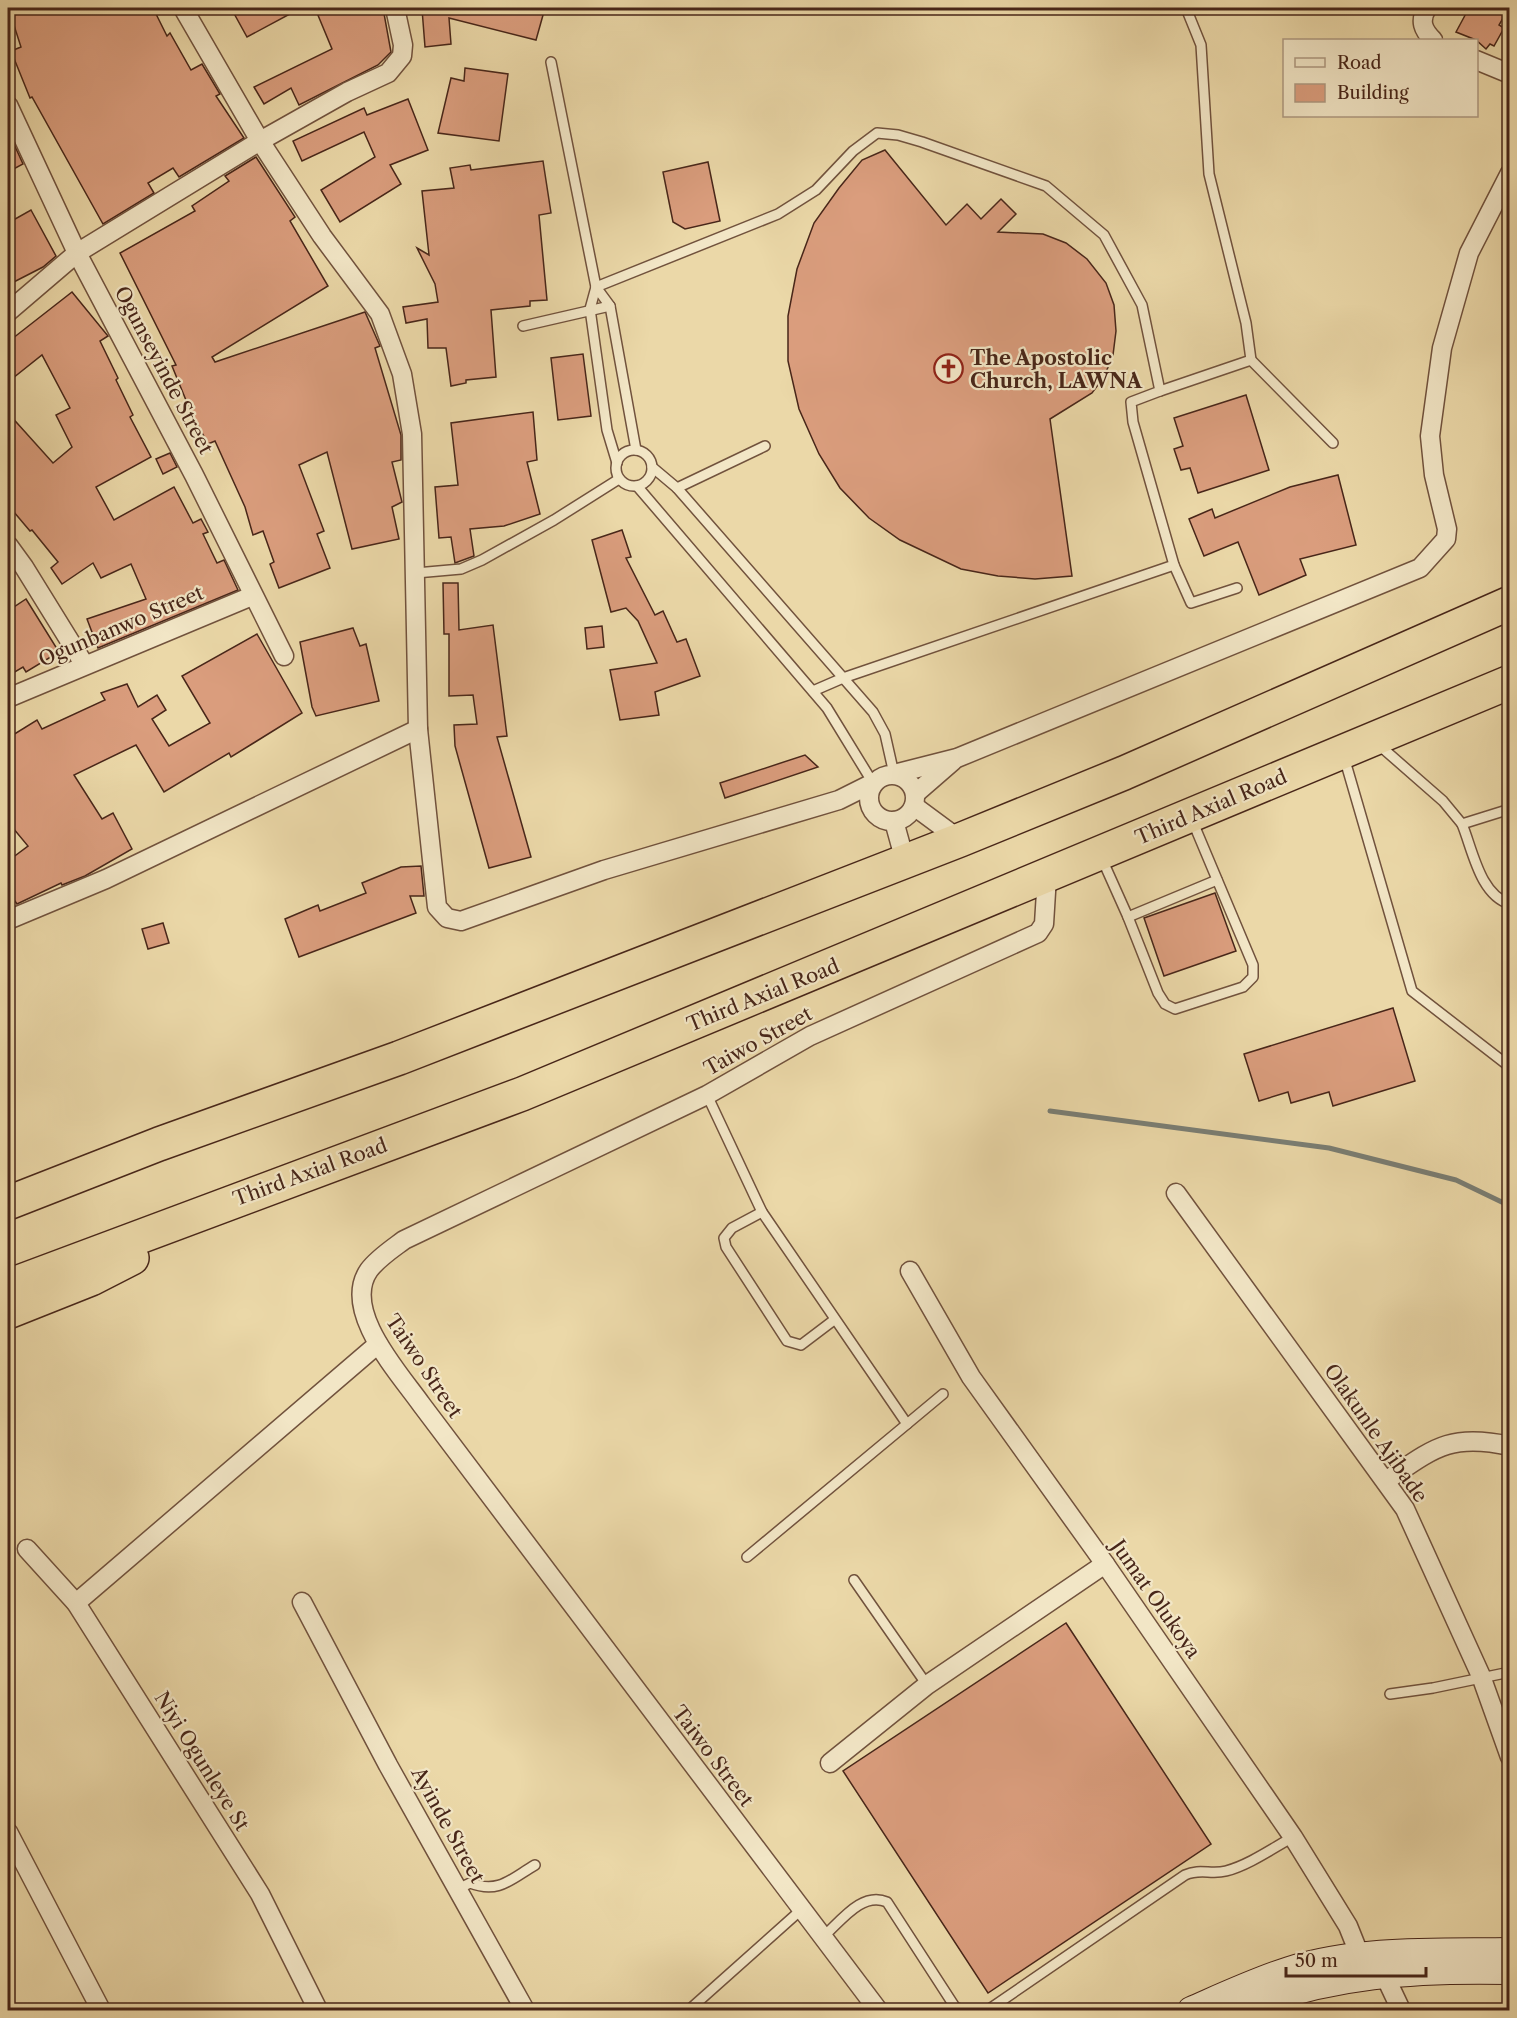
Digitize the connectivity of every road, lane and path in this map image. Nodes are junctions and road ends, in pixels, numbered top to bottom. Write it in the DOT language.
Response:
graph roads {
  1 [pos="183,8"];
  2 [pos="395,8"];
  3 [pos="1186,8"];
  4 [pos="1427,8"];
  5 [pos="1432,39"];
  6 [pos="1478,61"];
  7 [pos="551,62"];
  8 [pos="1509,75"];
  9 [pos="8,105"];
  10 [pos="260,141"];
  11 [pos="1509,173"];
  12 [pos="77,253"];
  13 [pos="596,288"];
  14 [pos="610,306"];
  15 [pos="590,309"];
  16 [pos="8,312"];
  17 [pos="523,326"];
  18 [pos="1251,360"];
  19 [pos="1160,391"];
  20 [pos="1333,443"];
  21 [pos="765,446"];
  22 [pos="636,450"];
  23 [pos="617,463"];
  24 [pos="652,467"];
  25 [pos="619,479"];
  26 [pos="637,486"];
  27 [pos="677,488"];
  28 [pos="8,545"];
  29 [pos="1174,566"];
  30 [pos="416,573"];
  31 [pos="1237,588"];
  32 [pos="252,596"];
  33 [pos="1509,603"];
  34 [pos="284,656"];
  35 [pos="84,664"];
  36 [pos="843,678"];
  37 [pos="1509,682"];
  38 [pos="813,691"];
  39 [pos="8,698"];
  40 [pos="418,729"];
  41 [pos="1373,739"];
  42 [pos="1342,752"];
  43 [pos="957,758"];
  44 [pos="894,774"];
  45 [pos="873,783"];
  46 [pos="839,800"];
  47 [pos="914,800"];
  48 [pos="871,808"];
  49 [pos="1509,809"];
  50 [pos="1190,816"];
  51 [pos="894,821"];
  52 [pos="1462,824"];
  53 [pos="960,840"];
  54 [pos="1099,854"];
  55 [pos="905,861"];
  56 [pos="1047,876"];
  57 [pos="1217,880"];
  58 [pos="1509,904"];
  59 [pos="1128,916"];
  60 [pos="8,920"];
  61 [pos="1509,1067"];
  62 [pos="707,1095"];
  63 [pos="159,1144"];
  64 [pos="8,1178"];
  65 [pos="263,1189"];
  66 [pos="1176,1193"];
  67 [pos="8,1203"];
  68 [pos="762,1212"];
  69 [pos="910,1271"];
  70 [pos="92,1279"];
  71 [pos="8,1286"];
  72 [pos="8,1312"];
  73 [pos="834,1320"];
  74 [pos="8,1326"];
  75 [pos="378,1344"];
  76 [pos="943,1394"];
  77 [pos="907,1424"];
  78 [pos="1509,1446"];
  79 [pos="1387,1480"];
  80 [pos="27,1550"];
  81 [pos="747,1557"];
  82 [pos="1105,1564"];
  83 [pos="854,1580"];
  84 [pos="302,1602"];
  85 [pos="76,1604"];
  86 [pos="1509,1672"];
  87 [pos="1481,1676"];
  88 [pos="927,1685"];
  89 [pos="1390,1694"];
  90 [pos="1509,1757"];
  91 [pos="830,1763"];
  92 [pos="8,1832"];
  93 [pos="1293,1836"];
  94 [pos="535,1865"];
  95 [pos="458,1889"];
  96 [pos="802,1909"];
  97 [pos="823,1937"];
  98 [pos="1509,1951"];
  99 [pos="1360,1956"];
  100 [pos="1509,1971"];
  101 [pos="1384,1974"];
  102 [pos="101,2010"];
  103 [pos="318,2010"];
  104 [pos="525,2010"];
  105 [pos="692,2010"];
  106 [pos="878,2010"];
  107 [pos="962,2010"];
  108 [pos="988,2010"];
  109 [pos="1191,2010"];
  110 [pos="1241,2010"];
  111 [pos="1401,2010"];
  1 -- 10 [label="street"];
  2 -- 10 [label="street"];
  3 -- 18 [label="lane"];
  4 -- 5 [label="street"];
  6 -- 8 [label="street"];
  7 -- 13 [label="lane"];
  9 -- 12 [label="street, Ogunseyinde Street"];
  10 -- 12 [label="street"];
  10 -- 30 [label="street"];
  11 -- 43 [label="street"];
  12 -- 16 [label="street"];
  12 -- 32 [label="street, Ogunseyinde Street"];
  13 -- 14 [label="lane"];
  13 -- 15 [label="lane"];
  13 -- 19 [label="lane"];
  14 -- 15 [label="lane"];
  14 -- 22 [label="lane"];
  15 -- 17 [label="lane"];
  15 -- 23 [label="lane"];
  18 -- 19 [label="lane"];
  18 -- 20 [label="lane"];
  19 -- 29 [label="lane"];
  21 -- 27 [label="lane"];
  22 -- 23 [label="lane"];
  22 -- 24 [label="lane"];
  23 -- 25 [label="lane"];
  24 -- 26 [label="lane"];
  24 -- 27 [label="lane"];
  25 -- 26 [label="lane"];
  25 -- 30 [label="lane"];
  26 -- 38 [label="lane"];
  27 -- 36 [label="lane"];
  28 -- 35 [label="street"];
  29 -- 31 [label="lane"];
  29 -- 36 [label="lane"];
  30 -- 40 [label="street"];
  32 -- 34 [label="street, Ogunseyinde Street"];
  32 -- 35 [label="street, Ogunbanwo Street"];
  33 -- 53 [label="highway"];
  35 -- 39 [label="street, Ogunbanwo Street"];
  36 -- 38 [label="lane"];
  36 -- 44 [label="lane"];
  37 -- 41 [label="highway, Third Axial Road"];
  38 -- 45 [label="lane"];
  40 -- 46 [label="street"];
  40 -- 60 [label="street"];
  41 -- 42 [label="highway, Third Axial Road"];
  41 -- 52 [label="lane"];
  42 -- 50 [label="highway, Third Axial Road"];
  42 -- 61 [label="lane"];
  43 -- 44 [label="street"];
  43 -- 47 [label="street"];
  44 -- 45 [label="street"];
  44 -- 47 [label="street"];
  45 -- 46 [label="street"];
  45 -- 48 [label="street"];
  46 -- 48 [label="street"];
  47 -- 51 [label="street"];
  47 -- 53 [label="street"];
  48 -- 51 [label="street"];
  49 -- 52 [label="lane"];
  50 -- 54 [label="highway, Third Axial Road"];
  50 -- 57 [label="lane"];
  51 -- 55 [label="street"];
  52 -- 58 [label="lane"];
  53 -- 55 [label="highway"];
  54 -- 56 [label="highway, Third Axial Road"];
  54 -- 59 [label="lane"];
  55 -- 63 [label="highway"];
  56 -- 62 [label="street, Taiwo Street"];
  56 -- 65 [label="highway, Third Axial Road"];
  57 -- 59 [label="lane"];
  57 -- 59 [label="lane"];
  62 -- 68 [label="lane"];
  62 -- 75 [label="street, Taiwo Street"];
  63 -- 64 [label="highway"];
  63 -- 67 [label="highway"];
  65 -- 70 [label="highway"];
  65 -- 71 [label="highway, Third Axial Road"];
  66 -- 79 [label="street, Olakunle Ajibade"];
  68 -- 73 [label="lane"];
  68 -- 73 [label="lane"];
  69 -- 82 [label="street, Jumat Olukoya"];
  70 -- 72 [label="highway"];
  70 -- 74 [label="highway"];
  73 -- 77 [label="lane"];
  75 -- 85 [label="street"];
  75 -- 96 [label="street, Taiwo Street"];
  76 -- 77 [label="lane"];
  77 -- 81 [label="lane"];
  78 -- 79 [label="street"];
  79 -- 87 [label="street, Olakunle Ajibade"];
  80 -- 85 [label="street, Niyi Ogunleye St"];
  82 -- 88 [label="street"];
  82 -- 93 [label="street, Jumat Olukoya"];
  83 -- 88 [label="lane"];
  84 -- 95 [label="street, Ayinde Street"];
  85 -- 103 [label="street, Niyi Ogunleye St"];
  86 -- 87 [label="lane"];
  87 -- 89 [label="lane"];
  87 -- 90 [label="street, Olakunle Ajibade"];
  88 -- 91 [label="street"];
  92 -- 102 [label="street"];
  93 -- 99 [label="street, Jumat Olukoya"];
  93 -- 108 [label="lane"];
  94 -- 95 [label="lane"];
  95 -- 104 [label="street, Ayinde Street"];
  96 -- 97 [label="street, Taiwo Street"];
  96 -- 105 [label="lane"];
  97 -- 106 [label="street, Taiwo Street"];
  97 -- 107 [label="lane"];
  98 -- 99 [label="main road"];
  99 -- 109 [label="main road"];
  100 -- 101 [label="main road"];
  101 -- 110 [label="main road"];
  101 -- 111 [label="street"];
}
